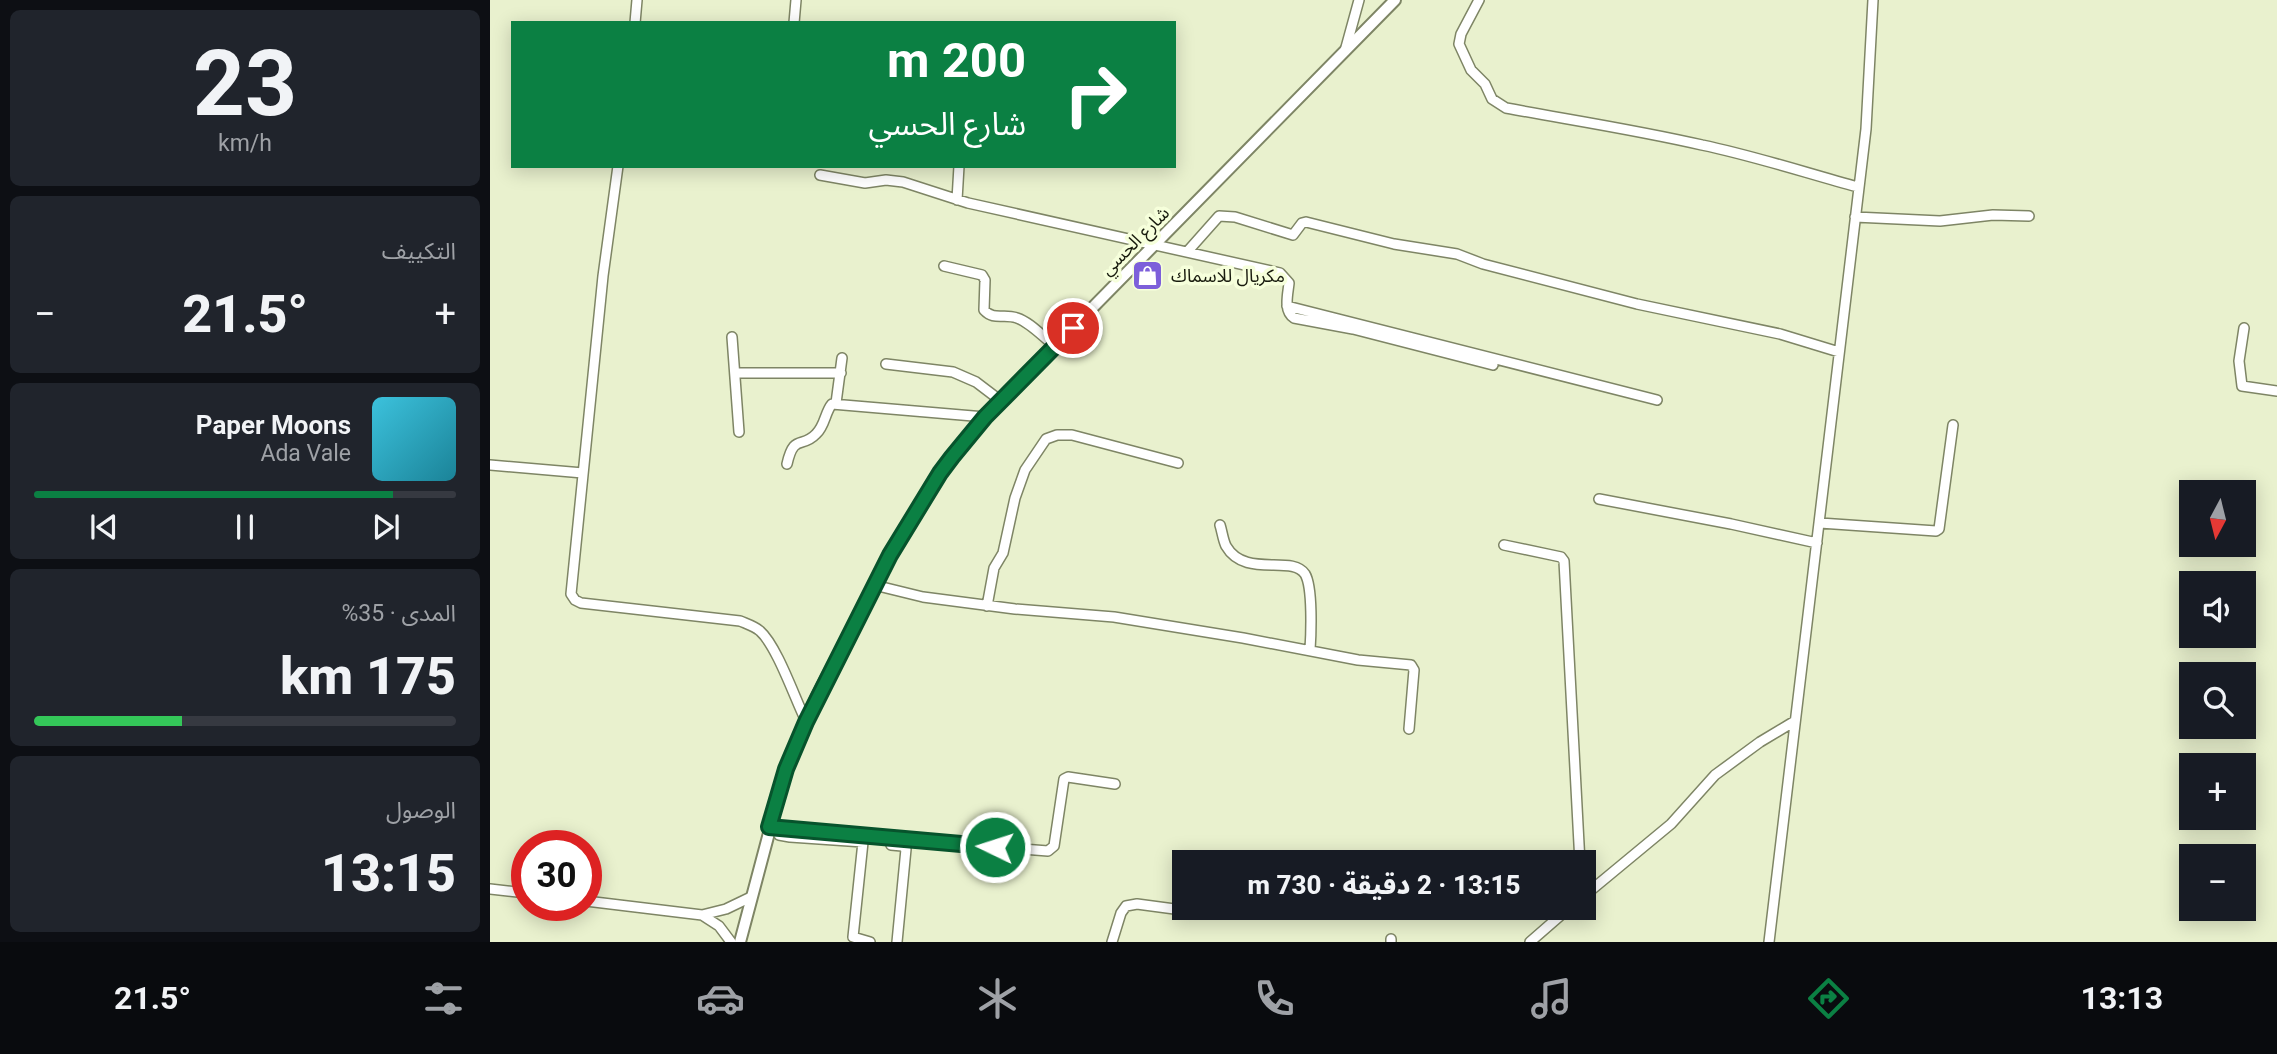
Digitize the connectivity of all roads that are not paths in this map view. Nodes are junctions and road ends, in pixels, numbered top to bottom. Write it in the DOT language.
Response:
graph roads {
  1 [pos="637,0"];
  2 [pos="796,0"];
  3 [pos="1359,0"];
  4 [pos="1395,0"];
  5 [pos="1479,0"];
  6 [pos="1873,0"];
  7 [pos="635,21"];
  8 [pos="794,21"];
  9 [pos="1344,53"];
  10 [pos="618,168"];
  11 [pos="959,168"];
  12 [pos="820,175"];
  13 [pos="1858,187"];
  14 [pos="957,200"];
  15 [pos="2029,216"];
  16 [pos="1855,217"];
  17 [pos="1155,246"];
  18 [pos="1187,252"];
  19 [pos="944,266"];
  20 [pos="1287,306"];
  21 [pos="2244,328"];
  22 [pos="732,337"];
  23 [pos="1055,346"];
  24 [pos="1839,352"];
  25 [pos="842,358"];
  26 [pos="887,364"];
  27 [pos="1493,365"];
  28 [pos="737,373"];
  29 [pos="841,373"];
  30 [pos="2277,391"];
  31 [pos="1657,400"];
  32 [pos="1001,401"];
  33 [pos="836,403"];
  34 [pos="985,417"];
  35 [pos="1953,425"];
  36 [pos="739,432"];
  37 [pos="1178,463"];
  38 [pos="787,464"];
  39 [pos="490,465"];
  40 [pos="583,473"];
  41 [pos="1599,499"];
  42 [pos="1820,523"];
  43 [pos="1220,525"];
  44 [pos="1817,543"];
  45 [pos="1504,545"];
  46 [pos="874,585"];
  47 [pos="987,606"];
  48 [pos="1310,650"];
  49 [pos="1795,721"];
  50 [pos="806,722"];
  51 [pos="1409,729"];
  52 [pos="1115,784"];
  53 [pos="772,828"];
  54 [pos="863,842"];
  55 [pos="888,842"];
  56 [pos="1579,850"];
  57 [pos="1596,886"];
  58 [pos="490,889"];
  59 [pos="511,891"];
  60 [pos="751,897"];
  61 [pos="602,903"];
  62 [pos="1172,909"];
  63 [pos="702,915"];
  64 [pos="1556,920"];
  65 [pos="731,942"];
  66 [pos="740,942"];
  67 [pos="870,942"];
  68 [pos="897,942"];
  69 [pos="1112,942"];
  70 [pos="1531,942"];
  71 [pos="1769,942"];
  1 -- 7 [label="street"];
  2 -- 8 [label="street"];
  3 -- 9 [label="street"];
  4 -- 9 [label="street, شارع الحسي"];
  5 -- 13 [label="street"];
  6 -- 13 [label="street"];
  9 -- 17 [label="street, شارع الحسي"];
  10 -- 40 [label="street"];
  11 -- 14 [label="street"];
  12 -- 14 [label="street"];
  13 -- 16 [label="street"];
  14 -- 17 [label="street"];
  15 -- 16 [label="street"];
  16 -- 24 [label="street"];
  17 -- 18 [label="street"];
  17 -- 23 [label="street, شارع الحسي"];
  18 -- 20 [label="street"];
  18 -- 24 [label="street"];
  19 -- 23 [label="street"];
  20 -- 27 [label="street"];
  20 -- 31 [label="street"];
  21 -- 30 [label="street"];
  22 -- 28 [label="street"];
  23 -- 32 [label="street, شارع الحسي"];
  24 -- 42 [label="street"];
  25 -- 29 [label="street"];
  26 -- 32 [label="street"];
  28 -- 29 [label="street"];
  28 -- 36 [label="street"];
  29 -- 33 [label="street"];
  32 -- 34 [label="street, شارع الحسي"];
  33 -- 34 [label="street"];
  33 -- 38 [label="street"];
  34 -- 46 [label="street, شارع الحسي"];
  35 -- 42 [label="street"];
  37 -- 47 [label="street"];
  39 -- 40 [label="street"];
  40 -- 50 [label="street"];
  41 -- 44 [label="street"];
  42 -- 44 [label="street"];
  43 -- 48 [label="street"];
  44 -- 49 [label="street"];
  45 -- 56 [label="street"];
  46 -- 47 [label="street"];
  46 -- 50 [label="street, شارع الحسي"];
  47 -- 48 [label="street"];
  48 -- 51 [label="street"];
  49 -- 57 [label="street"];
  49 -- 71 [label="street"];
  50 -- 53 [label="street, شارع الحسي"];
  52 -- 55 [label="street"];
  53 -- 54 [label="street"];
  53 -- 55 [label="street"];
  53 -- 60 [label="street, شارع الحسي"];
  54 -- 55 [label="street"];
  54 -- 67 [label="street"];
  55 -- 68 [label="street"];
  58 -- 59 [label="street"];
  60 -- 63 [label="street"];
  60 -- 66 [label="street, شارع الحسي"];
  61 -- 63 [label="street"];
  62 -- 69 [label="street"];
  63 -- 65 [label="street"];
  64 -- 70 [label="street"];
}
